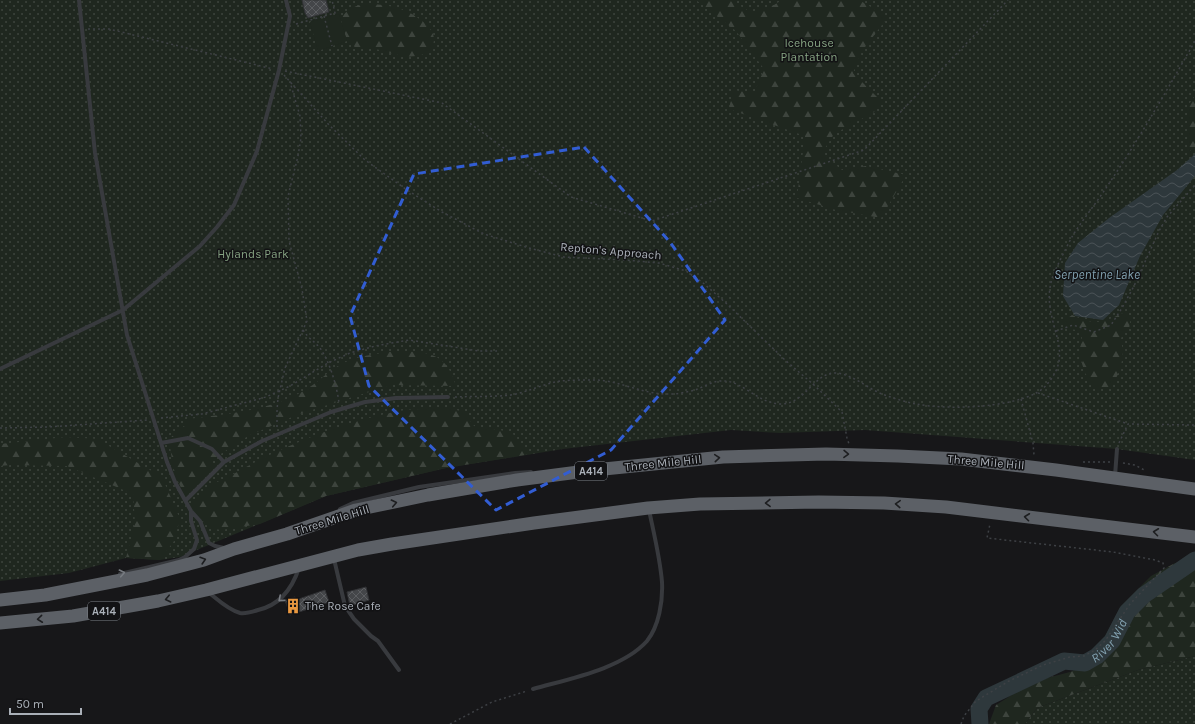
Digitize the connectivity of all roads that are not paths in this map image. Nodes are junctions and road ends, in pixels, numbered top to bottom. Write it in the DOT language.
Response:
graph roads {
  1 [pos="79,0"];
  2 [pos="286,0"];
  3 [pos="123,310"];
  4 [pos="0,369"];
  5 [pos="448,397"];
  6 [pos="161,443"];
  7 [pos="1117,449"];
  8 [pos="224,462"];
  9 [pos="594,470"];
  10 [pos="546,471"];
  11 [pos="538,472"];
  12 [pos="1114,479"];
  13 [pos="1195,489"];
  14 [pos="186,500"];
  15 [pos="648,508"];
  16 [pos="191,511"];
  17 [pos="287,534"];
  18 [pos="1195,537"];
  19 [pos="234,549"];
  20 [pos="334,557"];
  21 [pos="300,566"];
  22 [pos="112,576"];
  23 [pos="77,584"];
  24 [pos="206,590"];
  25 [pos="44,595"];
  26 [pos="0,600"];
  27 [pos="0,623"];
  28 [pos="399,670"];
  29 [pos="533,689"];
  1 -- 3 [label="lane"];
  2 -- 3 [label="lane"];
  3 -- 4 [label="lane"];
  3 -- 6 [label="lane"];
  5 -- 8 [label="lane"];
  6 -- 8 [label="lane"];
  6 -- 14 [label="lane"];
  7 -- 12 [label="lane"];
  8 -- 14 [label="lane"];
  9 -- 10 [label="lane"];
  9 -- 12 [label="highway, Three Mile Hill / A414, one-way"];
  17 -- 9 [label="highway, Three Mile Hill / A414, one-way"];
  11 -- 17 [label="lane"];
  12 -- 13 [label="highway, Three Mile Hill / A414"];
  14 -- 16 [label="lane"];
  18 -- 15 [label="highway, A414, one-way"];
  15 -- 20 [label="highway, A414"];
  15 -- 29 [label="lane"];
  16 -- 19 [label="lane"];
  22 -- 16 [label="lane, one-way"];
  17 -- 19 [label="highway, Three Mile Hill / A414"];
  25 -- 19 [label="highway, Three Mile Hill / A414, one-way"];
  20 -- 21 [label="highway, A414"];
  20 -- 28 [label="lane"];
  21 -- 24 [label="highway, A414"];
  21 -- 24 [label="lane, one-way"];
  23 -- 25 [label="lane"];
  24 -- 27 [label="highway, A414, one-way"];
  25 -- 26 [label="highway, Three Mile Hill / A414"];
}
